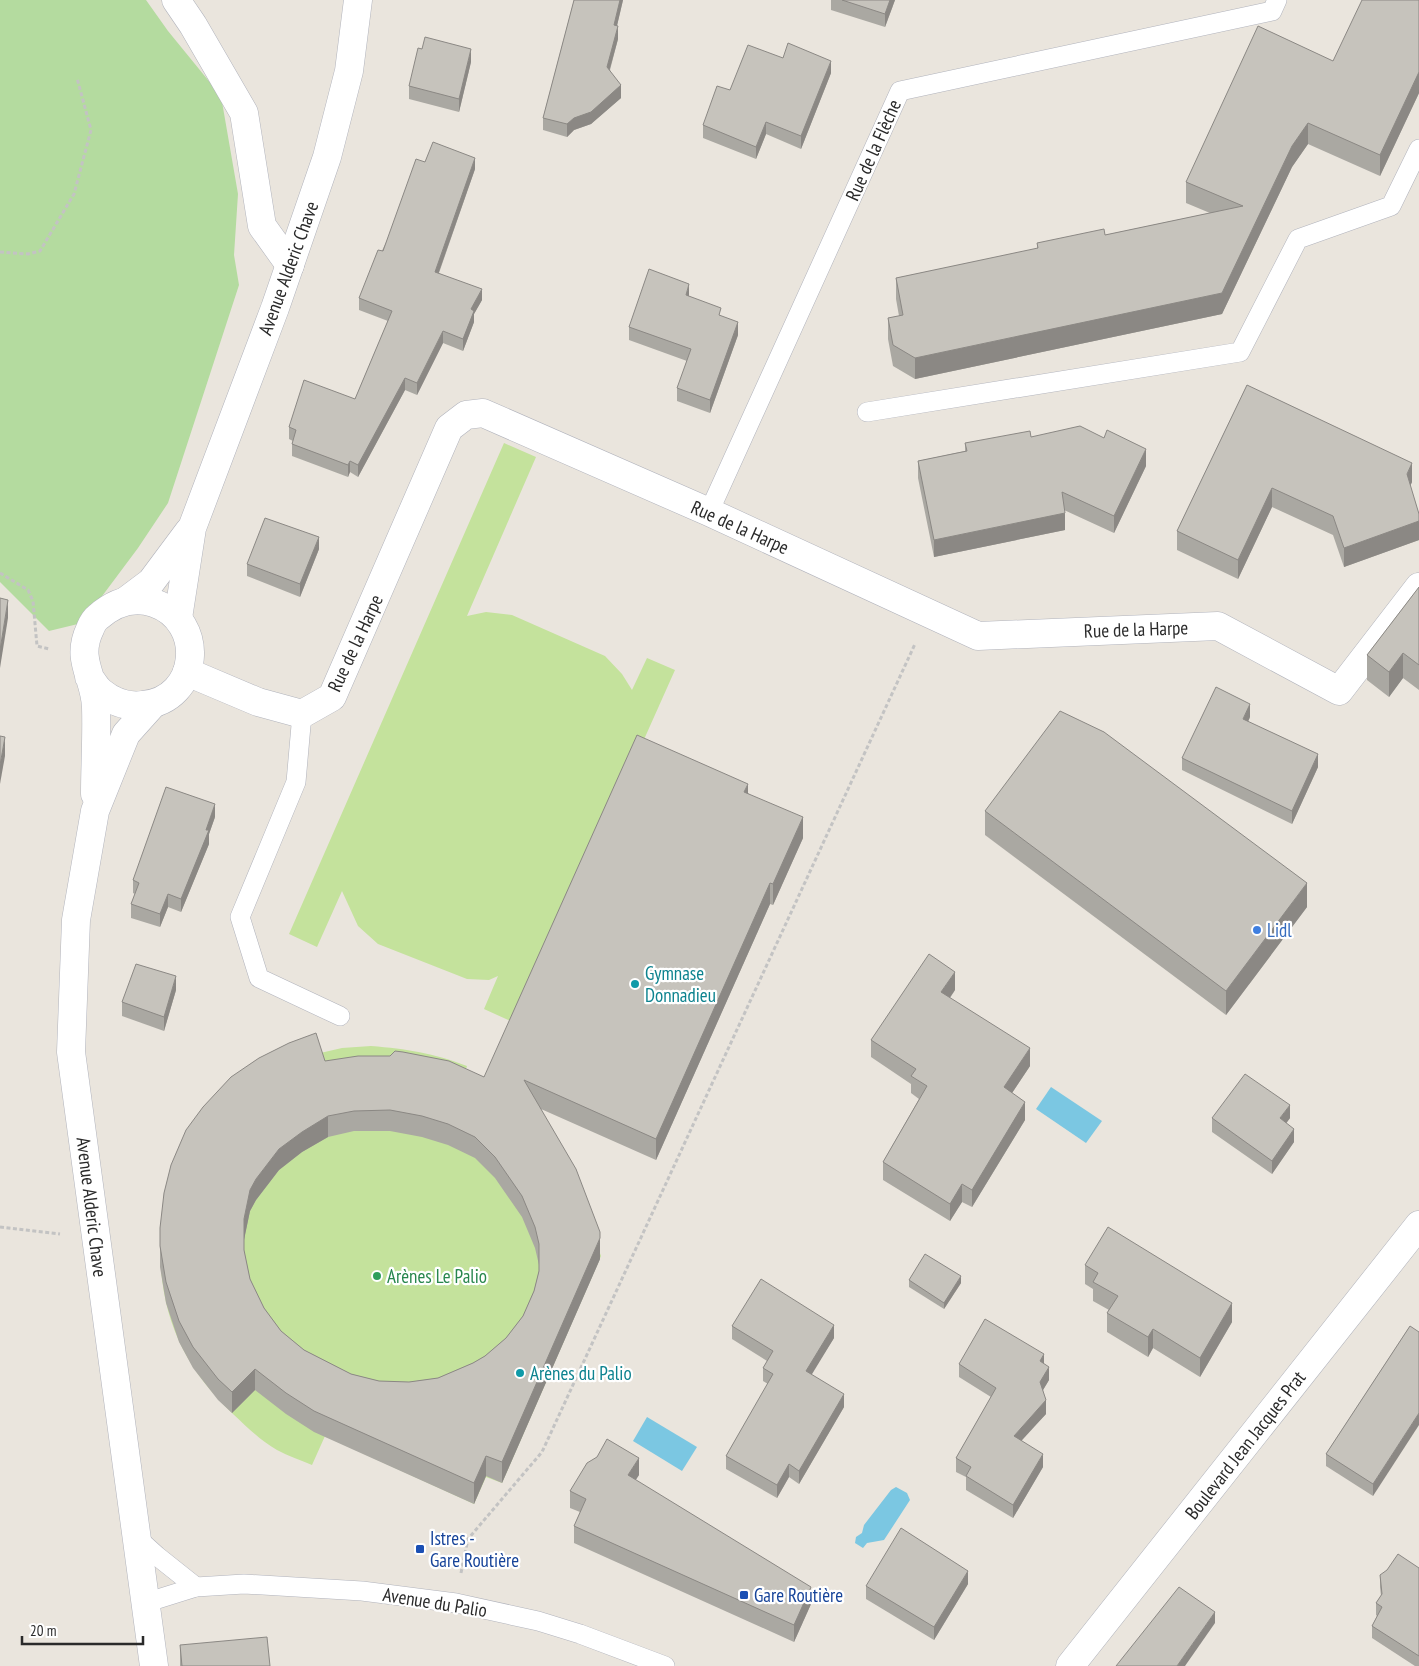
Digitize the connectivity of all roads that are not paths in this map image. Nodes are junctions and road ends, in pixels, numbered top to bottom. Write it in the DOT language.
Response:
graph roads {
  1 [pos="176,0"];
  2 [pos="358,0"];
  3 [pos="1277,0"];
  4 [pos="1419,149"];
  5 [pos="290,265"];
  6 [pos="867,412"];
  7 [pos="709,512"];
  8 [pos="192,528"];
  9 [pos="1419,587"];
  10 [pos="127,600"];
  11 [pos="178,618"];
  12 [pos="86,667"];
  13 [pos="187,672"];
  14 [pos="152,705"];
  15 [pos="302,714"];
  16 [pos="95,811"];
  17 [pos="340,1016"];
  18 [pos="1419,1225"];
  19 [pos="136,1537"];
  20 [pos="196,1587"];
  21 [pos="145,1603"];
  22 [pos="154,1666"];
  23 [pos="665,1666"];
  24 [pos="1070,1666"];
  1 -- 5 [label="street"];
  2 -- 5 [label="street, Avenue Alderic Chave"];
  3 -- 7 [label="lane, Rue de la Flèche"];
  4 -- 6 [label="lane"];
  5 -- 8 [label="street, Avenue Alderic Chave"];
  7 -- 9 [label="street, Rue de la Harpe"];
  7 -- 15 [label="street, Rue de la Harpe"];
  8 -- 10 [label="street, Avenue Alderic Chave"];
  8 -- 11 [label="street, Avenue Alderic Chave"];
  10 -- 11 [label="street"];
  10 -- 12 [label="street"];
  11 -- 13 [label="street"];
  12 -- 14 [label="street"];
  12 -- 16 [label="street, Avenue Alderic Chave"];
  13 -- 14 [label="street"];
  13 -- 15 [label="street"];
  14 -- 16 [label="street, Avenue Alderic Chave"];
  15 -- 17 [label="lane"];
  16 -- 19 [label="street, Avenue Alderic Chave"];
  18 -- 24 [label="street, Boulevard Jean Jacques Prat"];
  19 -- 20 [label="lane"];
  19 -- 21 [label="street, Avenue Alderic Chave"];
  20 -- 21 [label="lane, Avenue du Palio"];
  20 -- 23 [label="lane, Avenue du Palio"];
  21 -- 22 [label="street, Avenue Alderic Chave"];
}
